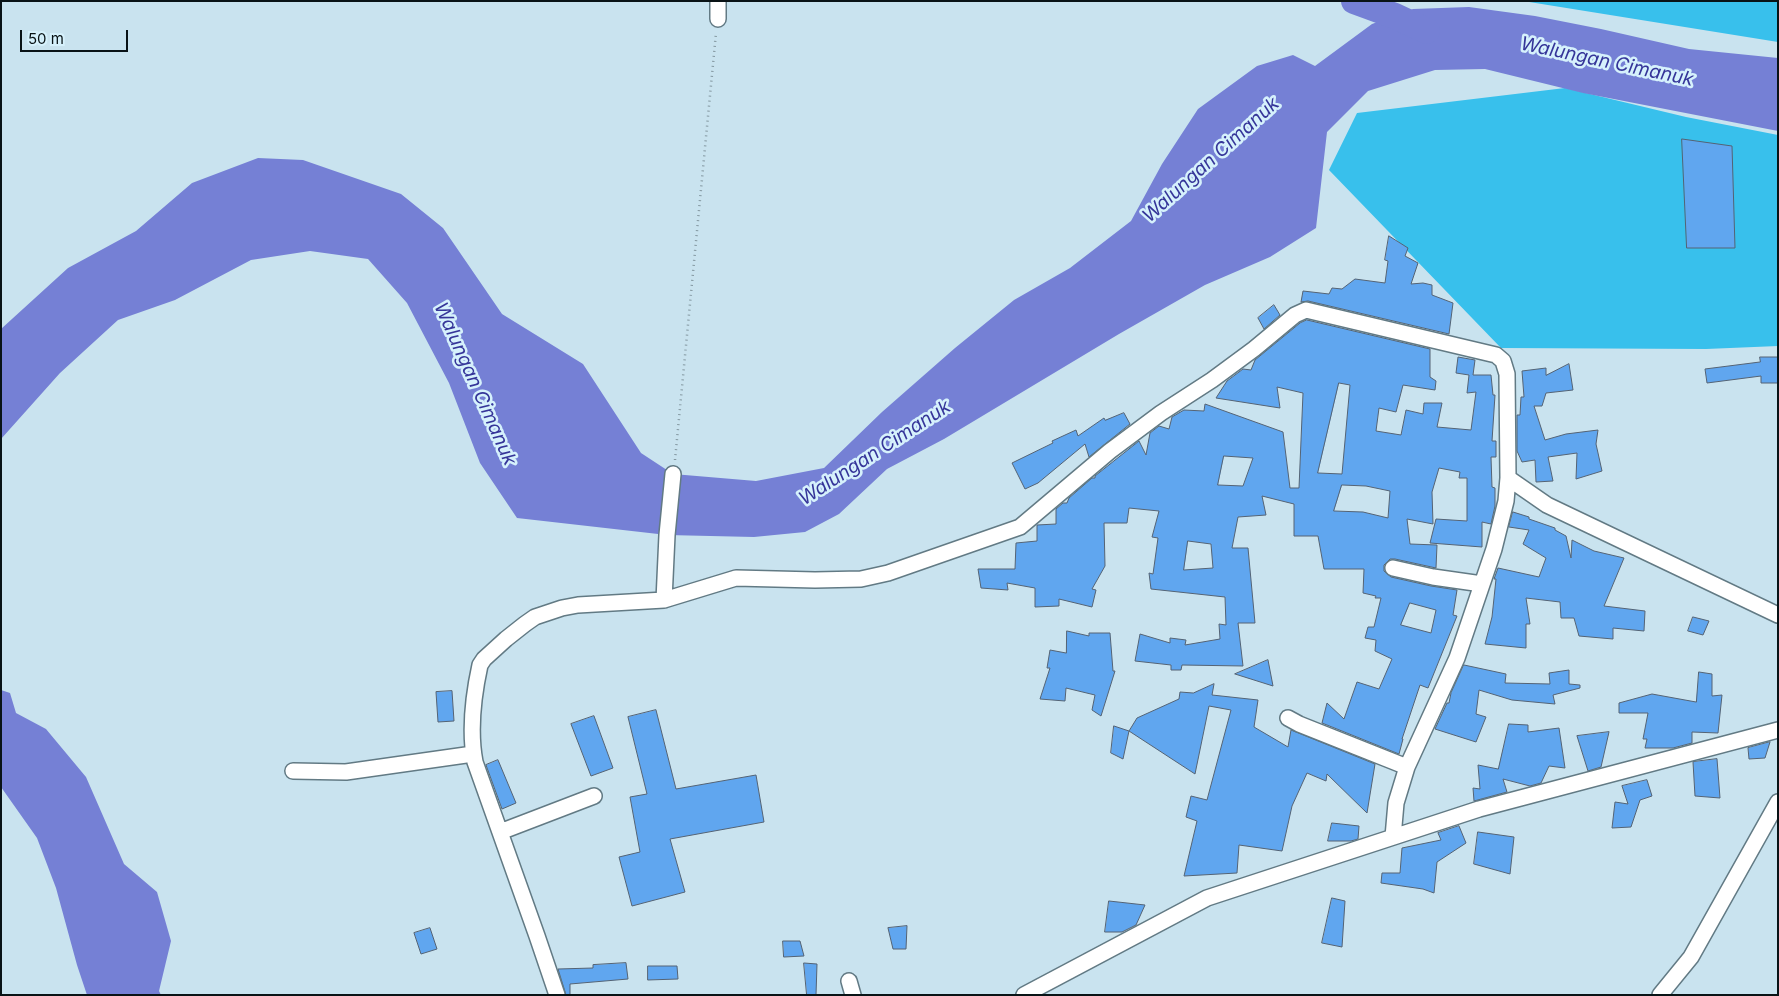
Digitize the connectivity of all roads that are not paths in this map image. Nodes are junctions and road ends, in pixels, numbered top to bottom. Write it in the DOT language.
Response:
graph roads {
  1 [pos="718,1"];
  2 [pos="718,19"];
  3 [pos="673,474"];
  4 [pos="1508,478"];
  5 [pos="1393,568"];
  6 [pos="1482,584"];
  7 [pos="664,600"];
  8 [pos="1778,615"];
  9 [pos="1288,718"];
  10 [pos="1778,730"];
  11 [pos="474,754"];
  12 [pos="1407,767"];
  13 [pos="294,771"];
  14 [pos="594,796"];
  15 [pos="1778,802"];
  16 [pos="500,832"];
  17 [pos="1393,837"];
  18 [pos="557,995"];
  19 [pos="1024,995"];
  20 [pos="1660,995"];
  1 -- 2 [label="street"];
  3 -- 7 [label="street"];
  4 -- 6 [label="street"];
  4 -- 7 [label="street"];
  4 -- 8 [label="street"];
  5 -- 6 [label="street"];
  6 -- 12 [label="street"];
  7 -- 11 [label="street"];
  9 -- 12 [label="street"];
  10 -- 17 [label="street"];
  11 -- 13 [label="street"];
  11 -- 16 [label="street"];
  12 -- 17 [label="street"];
  14 -- 16 [label="street"];
  15 -- 20 [label="street"];
  16 -- 18 [label="street"];
  17 -- 19 [label="street"];
}
